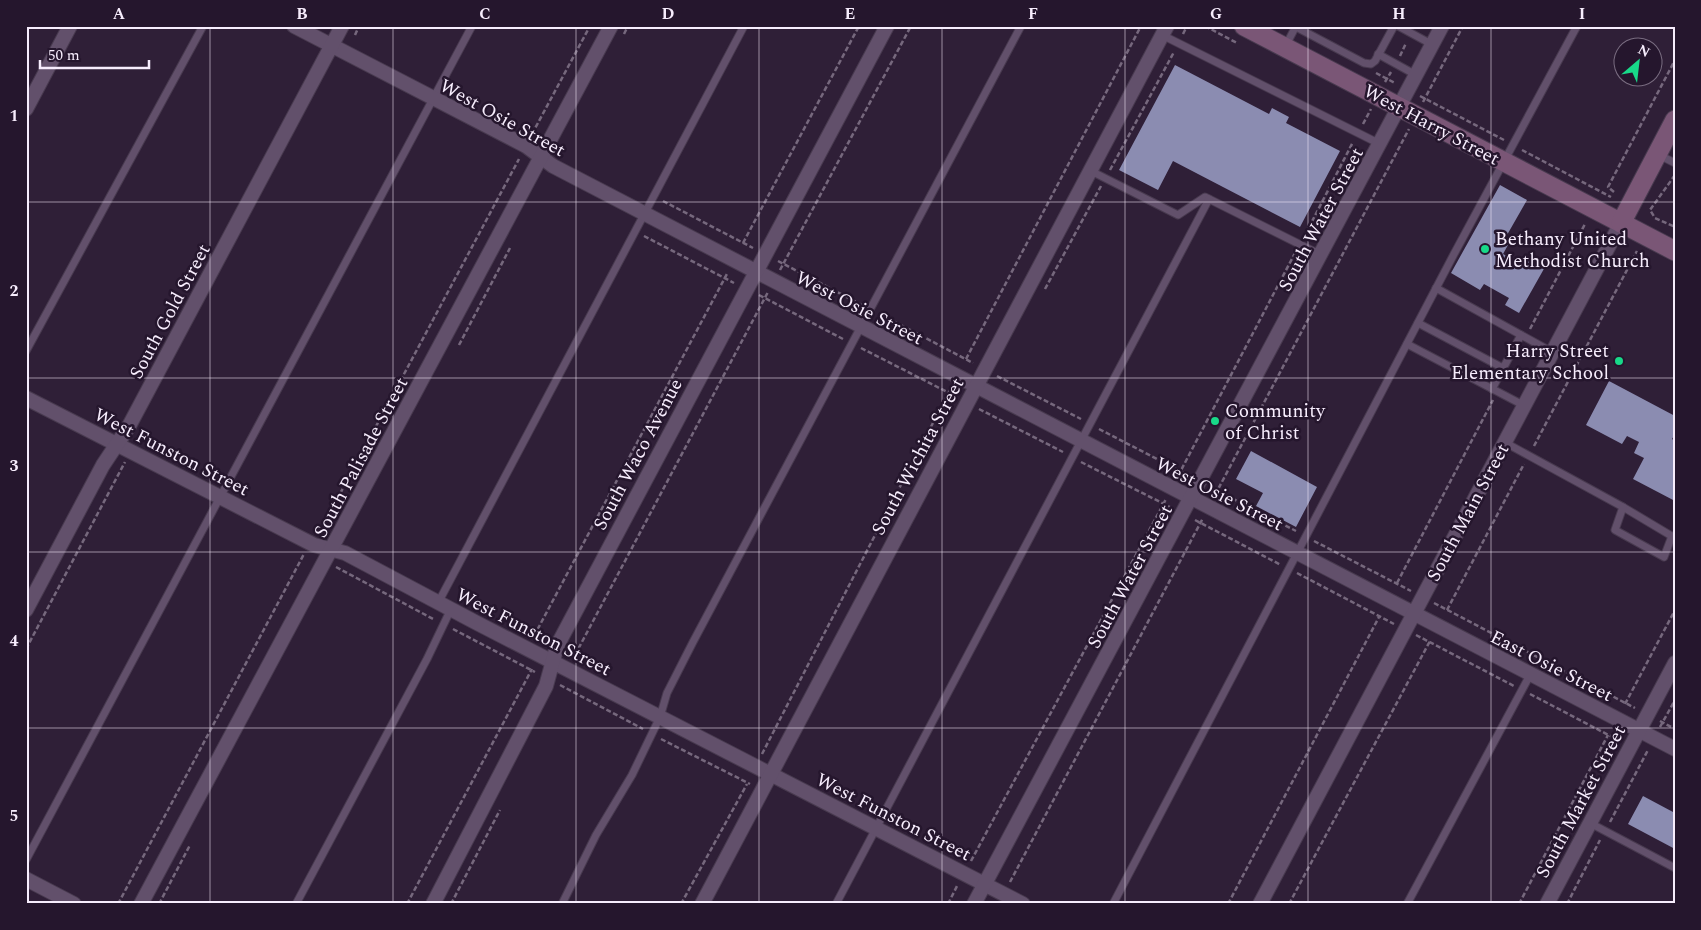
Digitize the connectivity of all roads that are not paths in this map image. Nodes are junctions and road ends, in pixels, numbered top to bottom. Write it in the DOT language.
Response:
graph roads {
  1 [pos="70,26"];
  2 [pos="203,26"];
  3 [pos="294,26"];
  4 [pos="342,26"];
  5 [pos="472,26"];
  6 [pos="611,26"];
  7 [pos="744,26"];
  8 [pos="887,26"];
  9 [pos="1021,26"];
  10 [pos="1244,26"];
  11 [pos="1394,26"];
  12 [pos="1398,26"];
  13 [pos="1442,26"];
  14 [pos="1577,26"];
  15 [pos="1296,27"];
  16 [pos="1165,31"];
  17 [pos="1433,45"];
  18 [pos="331,46"];
  19 [pos="1285,48"];
  20 [pos="1378,54"];
  21 [pos="1416,75"];
  22 [pos="433,98"];
  23 [pos="1399,107"];
  24 [pos="26,109"];
  25 [pos="1675,120"];
  26 [pos="1380,144"];
  27 [pos="1657,154"];
  28 [pos="541,158"];
  29 [pos="1504,162"];
  30 [pos="1675,163"];
  31 [pos="1091,171"];
  32 [pos="1209,199"];
  33 [pos="645,215"];
  34 [pos="1621,223"];
  35 [pos="1675,250"];
  36 [pos="1321,255"];
  37 [pos="754,273"];
  38 [pos="1436,288"];
  39 [pos="1418,323"];
  40 [pos="860,328"];
  41 [pos="1524,336"];
  42 [pos="1407,344"];
  43 [pos="26,351"];
  44 [pos="1552,352"];
  45 [pos="1503,368"];
  46 [pos="975,388"];
  47 [pos="1495,390"];
  48 [pos="26,398"];
  49 [pos="1523,405"];
  50 [pos="1080,442"];
  51 [pos="1504,442"];
  52 [pos="117,444"];
  53 [pos="221,497"];
  54 [pos="1191,499"];
  55 [pos="1623,507"];
  56 [pos="1673,537"];
  57 [pos="1296,554"];
  58 [pos="328,556"];
  59 [pos="445,606"];
  60 [pos="26,610"];
  61 [pos="1413,614"];
  62 [pos="553,662"];
  63 [pos="1675,663"];
  64 [pos="1530,675"];
  65 [pos="660,717"];
  66 [pos="1639,731"];
  67 [pos="1675,749"];
  68 [pos="770,774"];
  69 [pos="1590,823"];
  70 [pos="876,829"];
  71 [pos="26,860"];
  72 [pos="1675,868"];
  73 [pos="26,879"];
  74 [pos="984,884"];
  75 [pos="74,904"];
  76 [pos="141,904"];
  77 [pos="296,904"];
  78 [pos="433,904"];
  79 [pos="562,904"];
  80 [pos="702,904"];
  81 [pos="836,904"];
  82 [pos="974,904"];
  83 [pos="1023,904"];
  84 [pos="1113,904"];
  85 [pos="1260,904"];
  86 [pos="1407,904"];
  87 [pos="1547,904"];
  1 -- 24 [label="street"];
  2 -- 43 [label="lane"];
  3 -- 18 [label="street, West Osie Street"];
  4 -- 18 [label="street, South Gold Street"];
  5 -- 22 [label="lane"];
  6 -- 28 [label="street, South Palisade Street"];
  7 -- 33 [label="lane"];
  8 -- 37 [label="street, South Waco Avenue"];
  9 -- 40 [label="lane"];
  10 -- 19 [label="street, West Harry Street"];
  11 -- 20 [label="lane"];
  12 -- 17 [label="lane"];
  13 -- 17 [label="street, South Water Street"];
  14 -- 29 [label="lane"];
  15 -- 19 [label="lane"];
  15 -- 20 [label="lane"];
  16 -- 26 [label="lane"];
  16 -- 31 [label="street, South Wichita Street"];
  17 -- 21 [label="street, South Water Street"];
  18 -- 22 [label="street, West Osie Street"];
  18 -- 52 [label="street, South Gold Street"];
  19 -- 23 [label="street, West Harry Street"];
  20 -- 21 [label="lane"];
  21 -- 23 [label="street, South Water Street"];
  22 -- 28 [label="street, West Osie Street"];
  22 -- 53 [label="lane"];
  23 -- 26 [label="street, South Water Street"];
  23 -- 29 [label="street, West Harry Street"];
  25 -- 27 [label="street, South Main Street"];
  26 -- 36 [label="street, South Water Street"];
  27 -- 30 [label="lane"];
  27 -- 34 [label="street, South Main Street"];
  28 -- 33 [label="street, West Osie Street"];
  28 -- 58 [label="street, South Palisade Street"];
  29 -- 34 [label="street, West Harry Street"];
  29 -- 38 [label="lane"];
  31 -- 32 [label="lane"];
  31 -- 46 [label="street, South Wichita Street"];
  32 -- 36 [label="lane"];
  32 -- 50 [label="lane"];
  33 -- 37 [label="street, West Osie Street"];
  33 -- 59 [label="lane"];
  34 -- 35 [label="street, West Harry Street"];
  34 -- 44 [label="street, South Main Street"];
  36 -- 54 [label="street, South Water Street"];
  37 -- 40 [label="street, West Osie Street"];
  37 -- 62 [label="street, South Waco Avenue"];
  38 -- 39 [label="lane"];
  38 -- 41 [label="lane"];
  39 -- 42 [label="lane"];
  39 -- 45 [label="lane"];
  40 -- 46 [label="street, West Osie Street"];
  40 -- 65 [label="lane"];
  41 -- 44 [label="lane"];
  41 -- 45 [label="lane"];
  42 -- 47 [label="lane"];
  42 -- 57 [label="lane"];
  44 -- 49 [label="street, South Main Street"];
  45 -- 47 [label="lane"];
  46 -- 50 [label="street, West Osie Street"];
  46 -- 68 [label="street, South Wichita Street"];
  47 -- 49 [label="lane"];
  48 -- 52 [label="street, West Funston Street"];
  49 -- 51 [label="street, South Main Street"];
  50 -- 54 [label="street, West Osie Street"];
  50 -- 70 [label="lane"];
  51 -- 55 [label="lane"];
  51 -- 61 [label="street, South Main Street"];
  52 -- 53 [label="street, West Funston Street"];
  52 -- 60 [label="street, South Gold Street"];
  53 -- 58 [label="street, West Funston Street"];
  53 -- 71 [label="lane"];
  54 -- 57 [label="street, West Osie Street"];
  54 -- 74 [label="street, South Water Street"];
  55 -- 56 [label="lane"];
  55 -- 56 [label="lane"];
  57 -- 61 [label="street, West Osie Street"];
  57 -- 84 [label="lane"];
  58 -- 59 [label="street, West Funston Street"];
  58 -- 76 [label="street, South Palisade Street"];
  59 -- 62 [label="street, West Funston Street"];
  59 -- 77 [label="lane"];
  61 -- 64 [label="street, East Osie Street"];
  61 -- 85 [label="street, South Main Street"];
  62 -- 65 [label="street, West Funston Street"];
  62 -- 78 [label="street, South Waco Avenue"];
  63 -- 66 [label="street, South Market Street"];
  64 -- 66 [label="street, East Osie Street"];
  64 -- 86 [label="lane"];
  65 -- 68 [label="street, West Funston Street"];
  65 -- 79 [label="lane"];
  66 -- 67 [label="street, East Osie Street"];
  66 -- 69 [label="street, South Market Street"];
  68 -- 70 [label="street, West Funston Street"];
  68 -- 80 [label="street, South Wichita Street"];
  69 -- 72 [label="lane"];
  69 -- 87 [label="street, South Market Street"];
  70 -- 74 [label="street, West Funston Street"];
  70 -- 81 [label="lane"];
  73 -- 75 [label="street"];
  74 -- 82 [label="street, South Water Street"];
  74 -- 83 [label="street, West Funston Street"];
}
